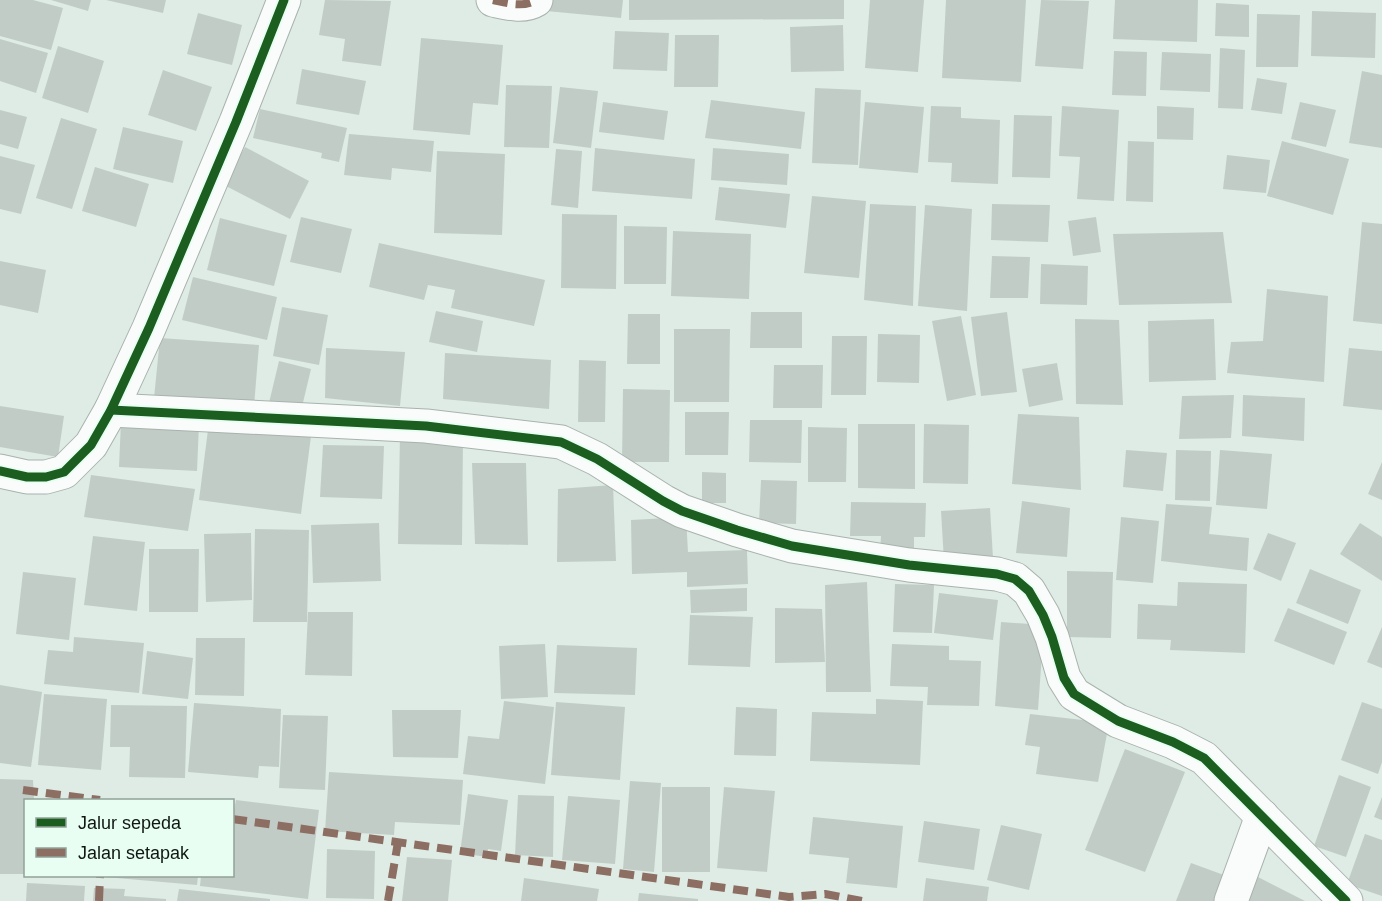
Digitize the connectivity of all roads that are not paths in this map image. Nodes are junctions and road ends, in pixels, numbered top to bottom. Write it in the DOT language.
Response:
graph roads {
  1 [pos="284,0"];
  2 [pos="493,0"];
  3 [pos="536,0"];
  4 [pos="111,410"];
  5 [pos="0,471"];
  6 [pos="1262,816"];
  7 [pos="1231,901"];
  8 [pos="1346,901"];
  1 -- 4 [label="street"];
  2 -- 3 [label="street"];
  4 -- 5 [label="street"];
  4 -- 6 [label="street"];
  6 -- 7 [label="street"];
  6 -- 8 [label="street"];
}
